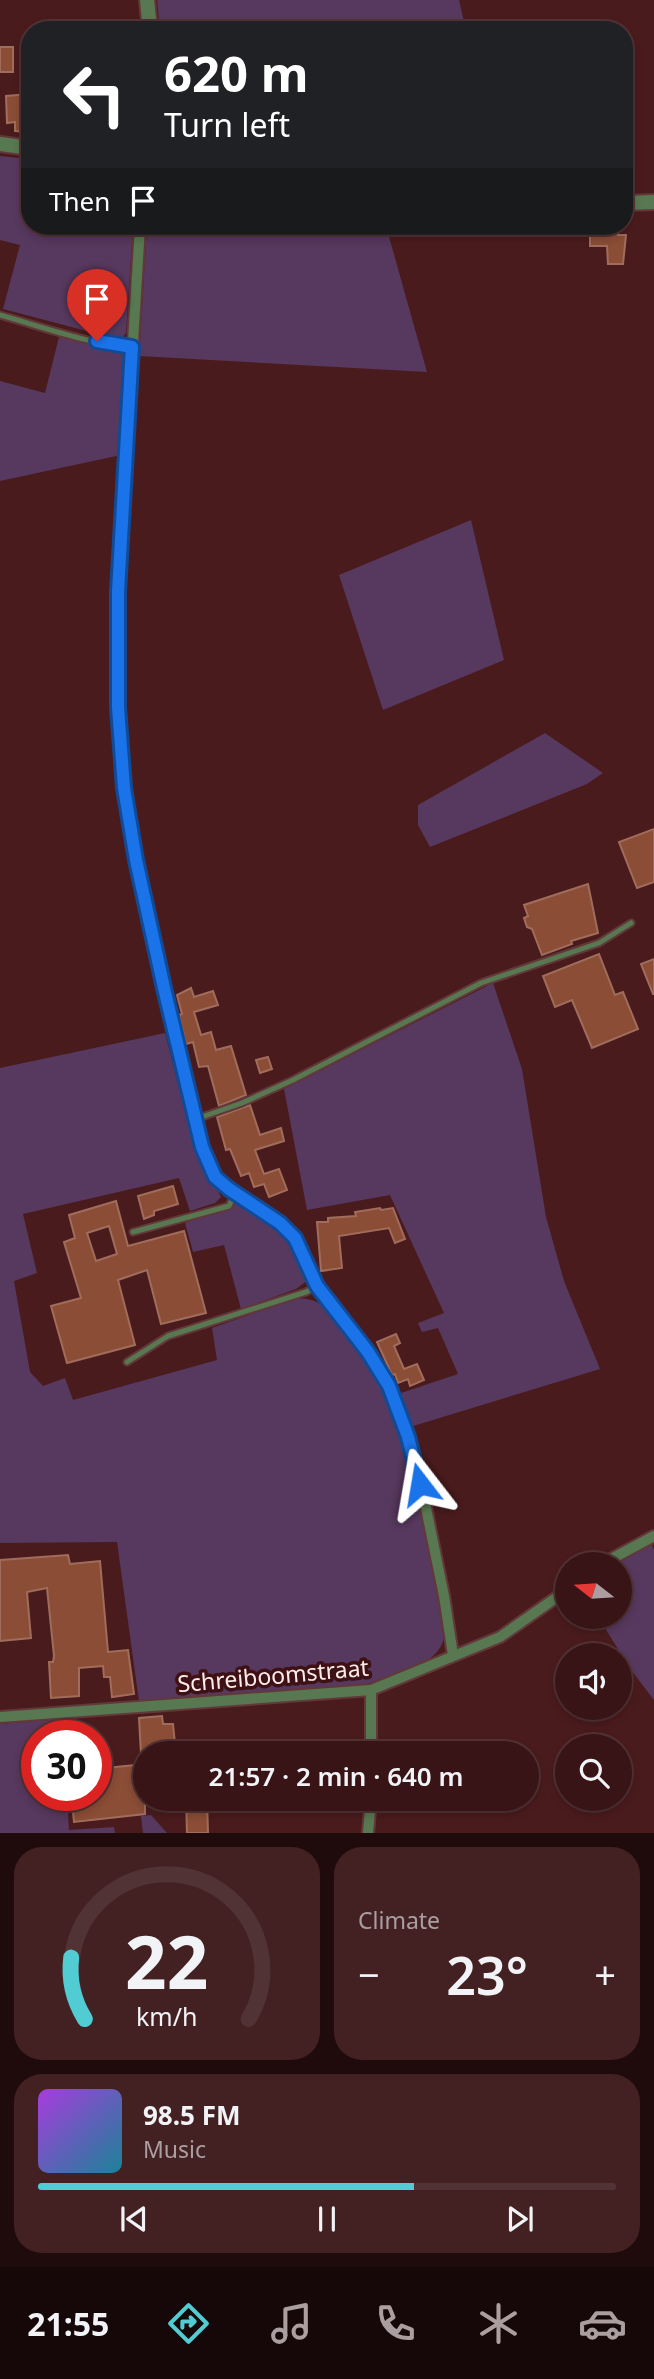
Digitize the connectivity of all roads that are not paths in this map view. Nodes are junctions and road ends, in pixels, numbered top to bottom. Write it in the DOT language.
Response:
graph roads {
  1 [pos="147,0"];
  2 [pos="149,21"];
  3 [pos="0,144"];
  4 [pos="21,147"];
  5 [pos="633,202"];
  6 [pos="654,202"];
  7 [pos="139,235"];
  8 [pos="0,315"];
  9 [pos="132,347"];
  10 [pos="631,923"];
  11 [pos="195,1119"];
  12 [pos="235,1193"];
  13 [pos="133,1233"];
  14 [pos="317,1286"];
  15 [pos="127,1362"];
  16 [pos="654,1536"];
  17 [pos="624,1552"];
  18 [pos="555,1598"];
  19 [pos="453,1656"];
  20 [pos="371,1690"];
  21 [pos="0,1717"];
  22 [pos="371,1741"];
  23 [pos="370,1811"];
  24 [pos="368,1833"];
  1 -- 2 [label="street"];
  3 -- 4 [label="street"];
  5 -- 6 [label="street"];
  7 -- 9 [label="street"];
  8 -- 9 [label="lane"];
  9 -- 11 [label="street"];
  10 -- 11 [label="lane"];
  11 -- 12 [label="street"];
  12 -- 13 [label="lane"];
  12 -- 14 [label="street"];
  14 -- 15 [label="lane"];
  14 -- 19 [label="street"];
  16 -- 17 [label="street"];
  18 -- 19 [label="street, Schreiboomstraat"];
  19 -- 20 [label="street, Schreiboomstraat"];
  20 -- 21 [label="street, Schreiboomstraat"];
  20 -- 22 [label="street"];
  23 -- 24 [label="street"];
}
